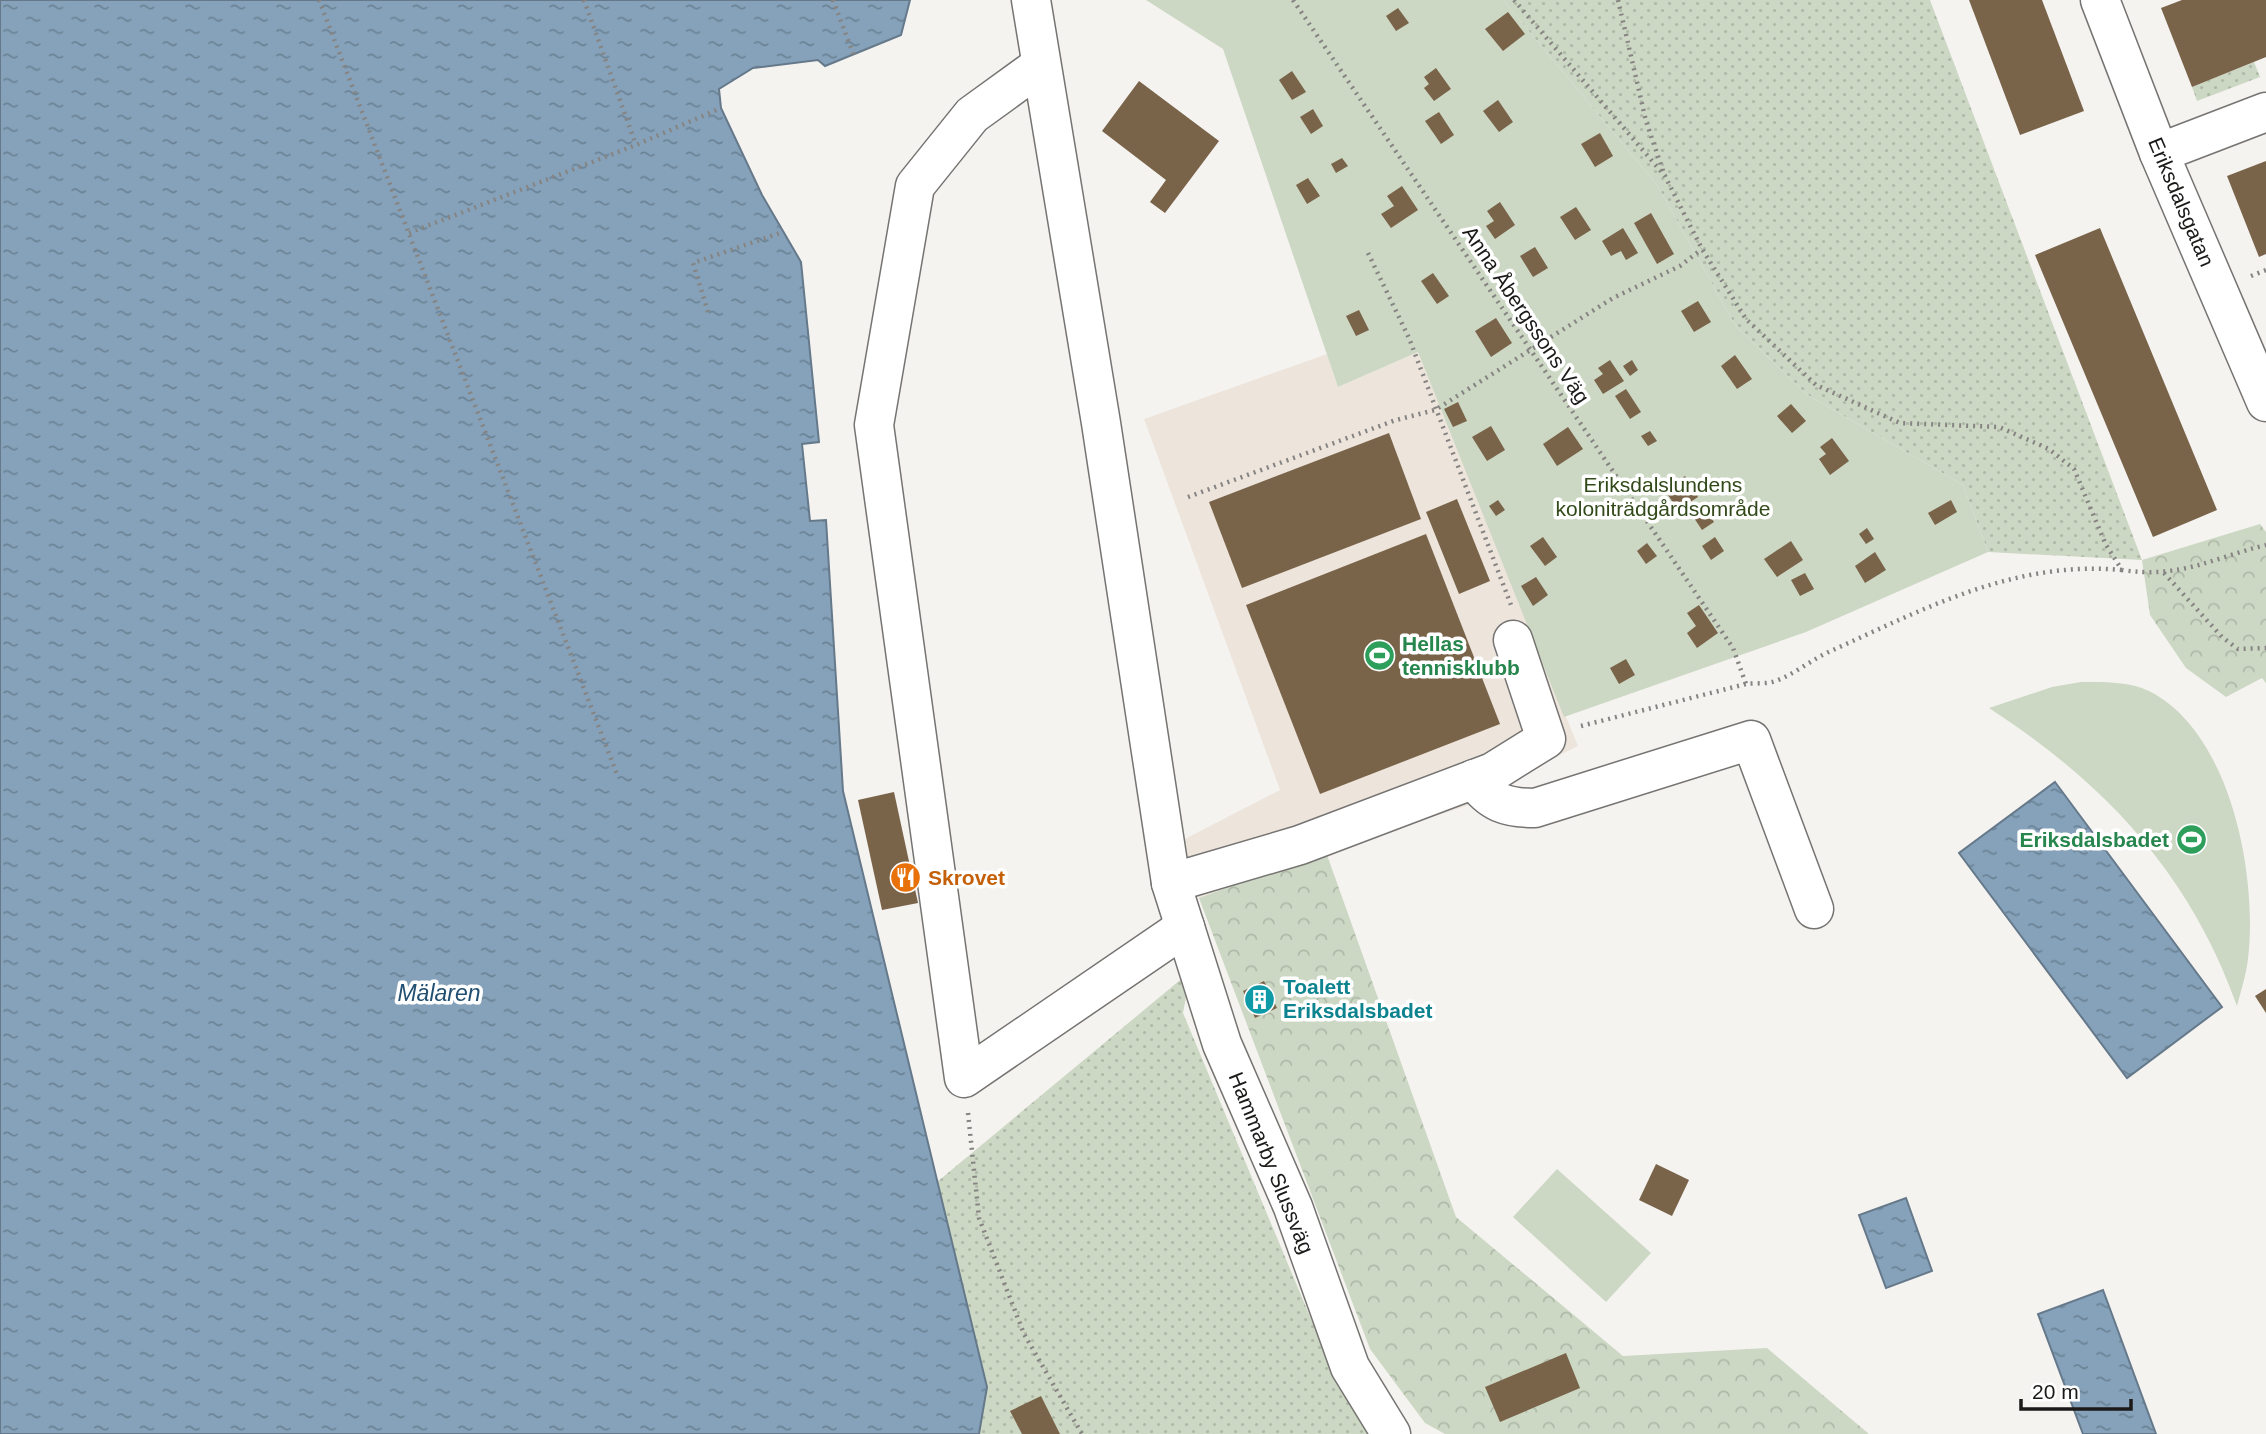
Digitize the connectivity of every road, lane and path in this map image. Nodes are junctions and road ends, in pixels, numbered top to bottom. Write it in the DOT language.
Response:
graph roads {
  1 [pos="320,0"];
  2 [pos="584,0"];
  3 [pos="833,0"];
  4 [pos="1031,0"];
  5 [pos="1293,0"];
  6 [pos="1514,0"];
  7 [pos="1618,0"];
  8 [pos="2100,0"];
  9 [pos="854,56"];
  10 [pos="1041,65"];
  11 [pos="721,108"];
  12 [pos="2266,112"];
  13 [pos="636,145"];
  14 [pos="2159,153"];
  15 [pos="1665,176"];
  16 [pos="783,232"];
  17 [pos="410,233"];
  18 [pos="1702,249"];
  19 [pos="1368,253"];
  20 [pos="708,312"];
  21 [pos="1531,349"];
  22 [pos="2266,402"];
  23 [pos="1435,410"];
  24 [pos="1188,497"];
  25 [pos="2266,545"];
  26 [pos="2122,570"];
  27 [pos="2164,573"];
  28 [pos="1513,640"];
  29 [pos="2266,648"];
  30 [pos="1746,684"];
  31 [pos="1546,739"];
  32 [pos="618,777"];
  33 [pos="1474,779"];
  34 [pos="1171,883"];
  35 [pos="1814,909"];
  36 [pos="1185,927"];
  37 [pos="964,1078"];
  38 [pos="1082,1434"];
  39 [pos="1391,1434"];
  1 -- 17 [label="path"];
  2 -- 13 [label="path"];
  3 -- 9 [label="path"];
  4 -- 10 [label="street, Hammarby Slussväg"];
  5 -- 21 [label="path, Anna Åbergssons Väg"];
  6 -- 15 [label="path"];
  7 -- 15 [label="path"];
  8 -- 14 [label="street, Eriksdalsgatan"];
  10 -- 34 [label="street, Hammarby Slussväg"];
  10 -- 37 [label="street"];
  11 -- 13 [label="path"];
  12 -- 14 [label="street"];
  13 -- 17 [label="path"];
  14 -- 22 [label="street, Eriksdalsgatan"];
  15 -- 18 [label="path"];
  16 -- 20 [label="path"];
  17 -- 32 [label="path"];
  18 -- 21 [label="path"];
  18 -- 26 [label="path"];
  19 -- 23 [label="path"];
  21 -- 23 [label="path"];
  21 -- 30 [label="path, Anna Åbergssons Väg"];
  23 -- 24 [label="path"];
  23 -- 28 [label="path"];
  25 -- 27 [label="path"];
  26 -- 27 [label="path"];
  26 -- 30 [label="path"];
  27 -- 29 [label="path"];
  28 -- 31 [label="street"];
  30 -- 31 [label="path"];
  31 -- 33 [label="street"];
  33 -- 34 [label="street"];
  33 -- 35 [label="street"];
  34 -- 36 [label="street, Hammarby Slussväg"];
  36 -- 37 [label="street"];
  36 -- 39 [label="street, Hammarby Slussväg"];
  37 -- 38 [label="path"];
}
